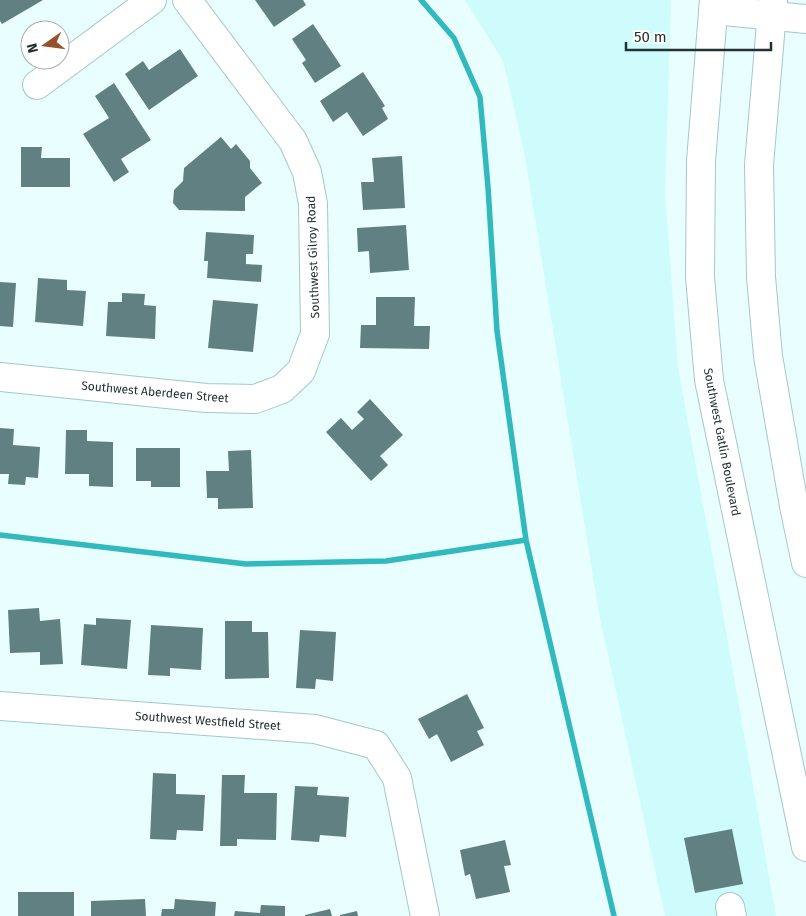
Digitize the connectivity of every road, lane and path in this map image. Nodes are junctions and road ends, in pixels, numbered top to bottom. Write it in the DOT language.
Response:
graph roads {
  1 [pos="152,0"];
  2 [pos="187,0"];
  3 [pos="713,5"];
  4 [pos="772,8"];
  5 [pos="806,19"];
  6 [pos="37,85"];
  7 [pos="301,372"];
  8 [pos="0,378"];
  9 [pos="806,563"];
  10 [pos="0,706"];
  11 [pos="806,847"];
  12 [pos="425,916"];
  1 -- 6 [label="street"];
  2 -- 7 [label="street, Southwest Gilroy Road"];
  3 -- 4 [label="street"];
  3 -- 11 [label="street, Southwest Gatlin Boulevard"];
  4 -- 5 [label="street"];
  4 -- 9 [label="street"];
  7 -- 8 [label="street, Southwest Aberdeen Street"];
  10 -- 12 [label="street, Southwest Westfield Street"];
}
